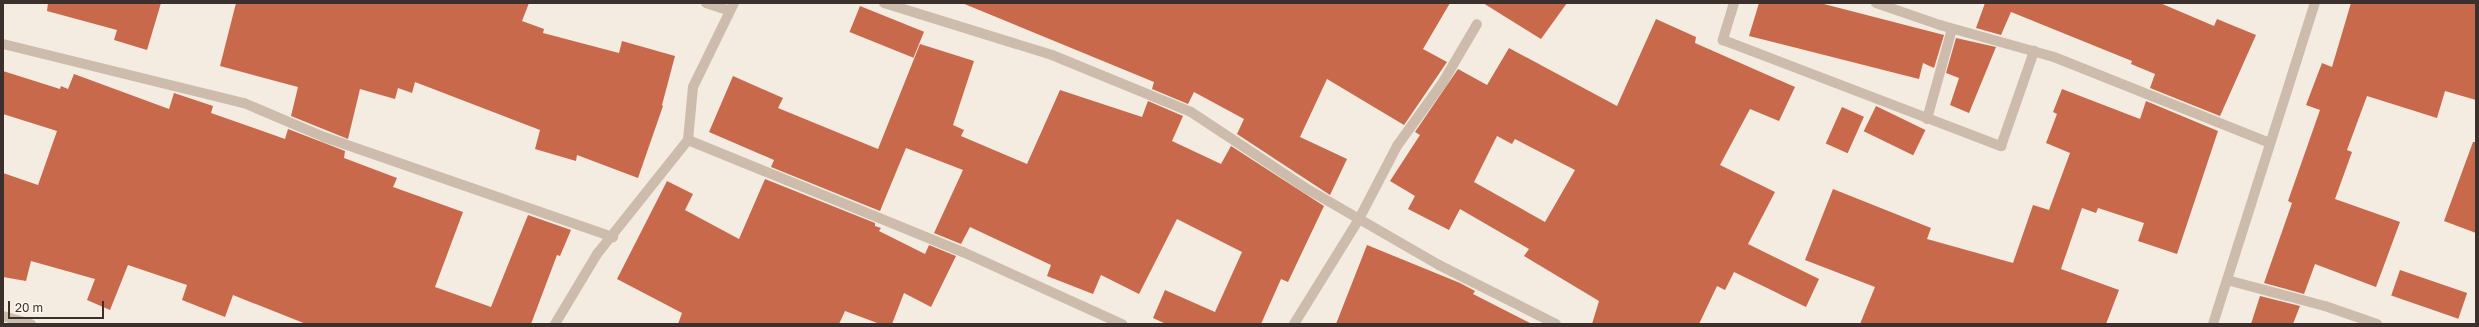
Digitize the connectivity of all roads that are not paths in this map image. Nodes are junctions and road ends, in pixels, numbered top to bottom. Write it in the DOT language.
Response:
graph roads {
  1 [pos="706,3"];
  2 [pos="884,3"];
  3 [pos="1734,3"];
  4 [pos="1876,3"];
  5 [pos="2315,3"];
  6 [pos="732,7"];
  7 [pos="1477,24"];
  8 [pos="1952,29"];
  9 [pos="3,44"];
  10 [pos="2034,51"];
  11 [pos="1928,118"];
  12 [pos="688,140"];
  13 [pos="2270,143"];
  14 [pos="1359,219"];
  15 [pos="613,237"];
  16 [pos="2227,280"];
  17 [pos="3,316"];
  18 [pos="31,324"];
  19 [pos="555,324"];
  20 [pos="1122,324"];
  21 [pos="1294,324"];
  22 [pos="1556,324"];
  23 [pos="2213,324"];
  24 [pos="2377,324"];
  1 -- 6 [label="street"];
  2 -- 14 [label="street"];
  3 -- 11 [label="street"];
  4 -- 8 [label="street"];
  5 -- 13 [label="street"];
  6 -- 12 [label="street"];
  7 -- 14 [label="street"];
  8 -- 10 [label="street"];
  8 -- 11 [label="street"];
  9 -- 15 [label="street"];
  10 -- 11 [label="street"];
  10 -- 13 [label="street"];
  12 -- 15 [label="street"];
  12 -- 20 [label="street"];
  13 -- 16 [label="street"];
  14 -- 21 [label="street"];
  14 -- 22 [label="street"];
  15 -- 19 [label="street"];
  16 -- 23 [label="street"];
  16 -- 24 [label="street"];
  17 -- 18 [label="street"];
}
